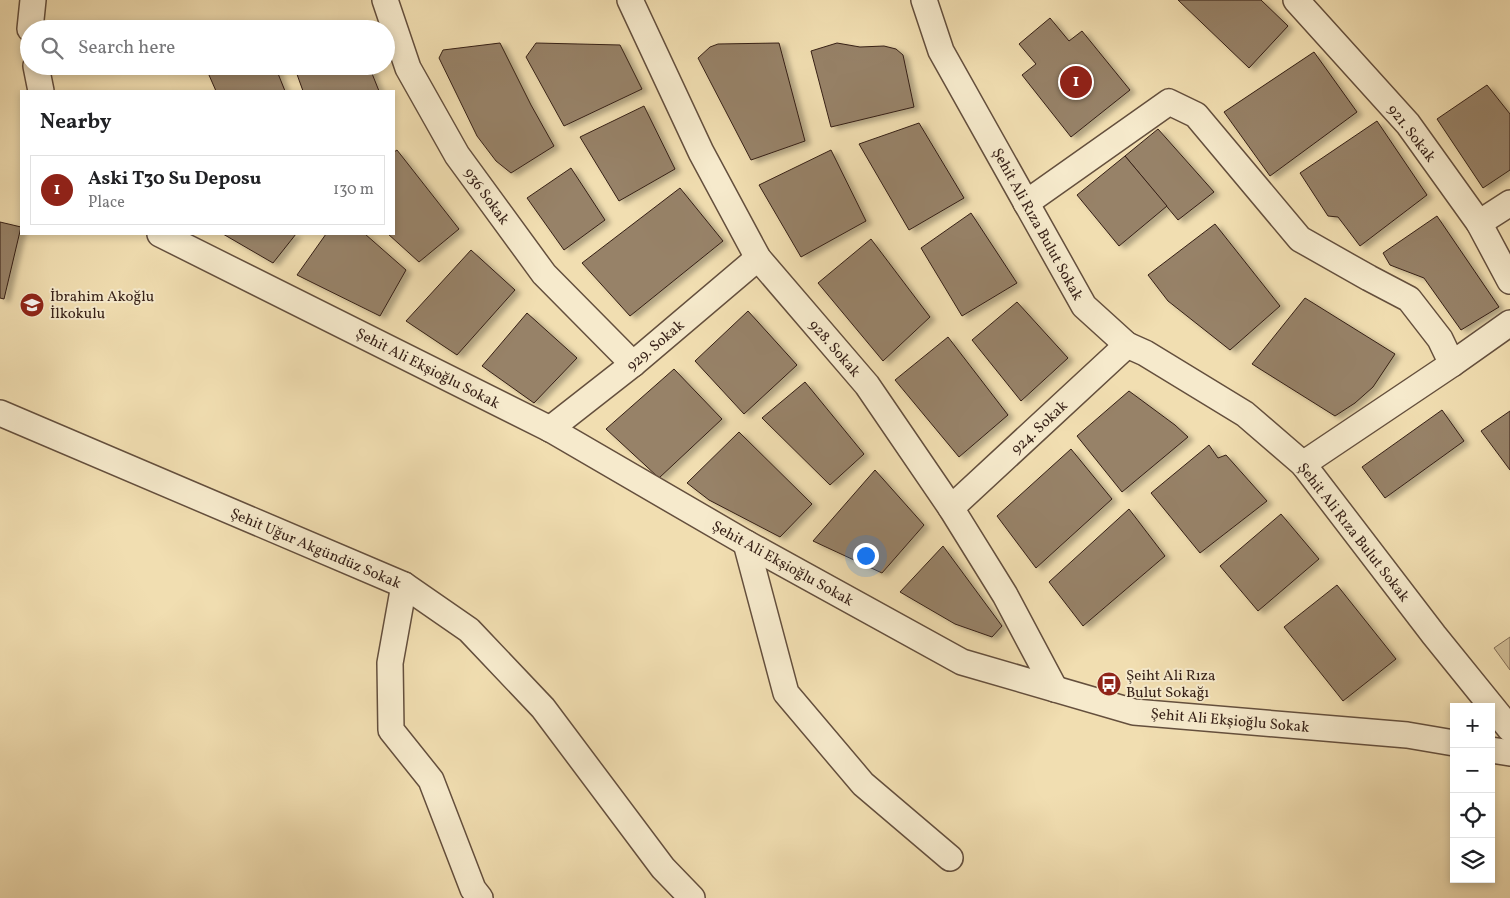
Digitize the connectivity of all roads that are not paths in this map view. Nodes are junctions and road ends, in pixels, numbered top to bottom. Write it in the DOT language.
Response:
graph roads {
  1 [pos="33,0"];
  2 [pos="385,0"];
  3 [pos="630,0"];
  4 [pos="924,0"];
  5 [pos="1296,0"];
  6 [pos="31,20"];
  7 [pos="392,20"];
  8 [pos="395,30"];
  9 [pos="38,75"];
  10 [pos="41,90"];
  11 [pos="1026,203"];
  12 [pos="1510,204"];
  13 [pos="1479,223"];
  14 [pos="162,235"];
  15 [pos="758,258"];
  16 [pos="1510,280"];
  17 [pos="1510,323"];
  18 [pos="1126,345"];
  19 [pos="633,364"];
  20 [pos="1452,364"];
  21 [pos="0,413"];
  22 [pos="550,429"];
  23 [pos="1303,464"];
  24 [pos="951,508"];
  25 [pos="746,543"];
  26 [pos="404,585"];
  27 [pos="1055,689"];
  28 [pos="1510,729"];
  29 [pos="1450,743"];
  30 [pos="1495,751"];
  31 [pos="1510,753"];
  32 [pos="950,858"];
  33 [pos="480,898"];
  34 [pos="692,898"];
  1 -- 6 [label="street"];
  2 -- 7 [label="street, 936 Sokak"];
  3 -- 15 [label="street, 928. Sokak"];
  4 -- 11 [label="street, Şehit Ali Rıza Bulut Sokak"];
  5 -- 13 [label="street, 921. Sokak"];
  8 -- 19 [label="street, 936 Sokak"];
  9 -- 10 [label="street"];
  11 -- 18 [label="street, Şehit Ali Rıza Bulut Sokak"];
  11 -- 20 [label="street"];
  12 -- 13 [label="street"];
  13 -- 16 [label="street, 921. Sokak"];
  14 -- 22 [label="street, Şehit Ali Ekşioğlu Sokak"];
  15 -- 19 [label="street, 929. Sokak"];
  15 -- 24 [label="street, 928. Sokak"];
  17 -- 20 [label="street"];
  18 -- 23 [label="street, Şehit Ali Rıza Bulut Sokak"];
  18 -- 24 [label="street, 924. Sokak"];
  19 -- 22 [label="street, 929. Sokak"];
  20 -- 23 [label="street"];
  21 -- 26 [label="street, Şehit Uğur Akgündüz Sokak"];
  22 -- 25 [label="street, Şehit Ali Ekşioğlu Sokak"];
  23 -- 28 [label="street, Şehit Ali Rıza Bulut Sokak"];
  24 -- 27 [label="street, 928. Sokak"];
  25 -- 27 [label="street, Şehit Ali Ekşioğlu Sokak"];
  25 -- 32 [label="street"];
  26 -- 33 [label="street"];
  26 -- 34 [label="street, Şehit Uğur Akgündüz Sokak"];
  27 -- 29 [label="street, Şehit Ali Ekşioğlu Sokak"];
  30 -- 31 [label="street"];
}
